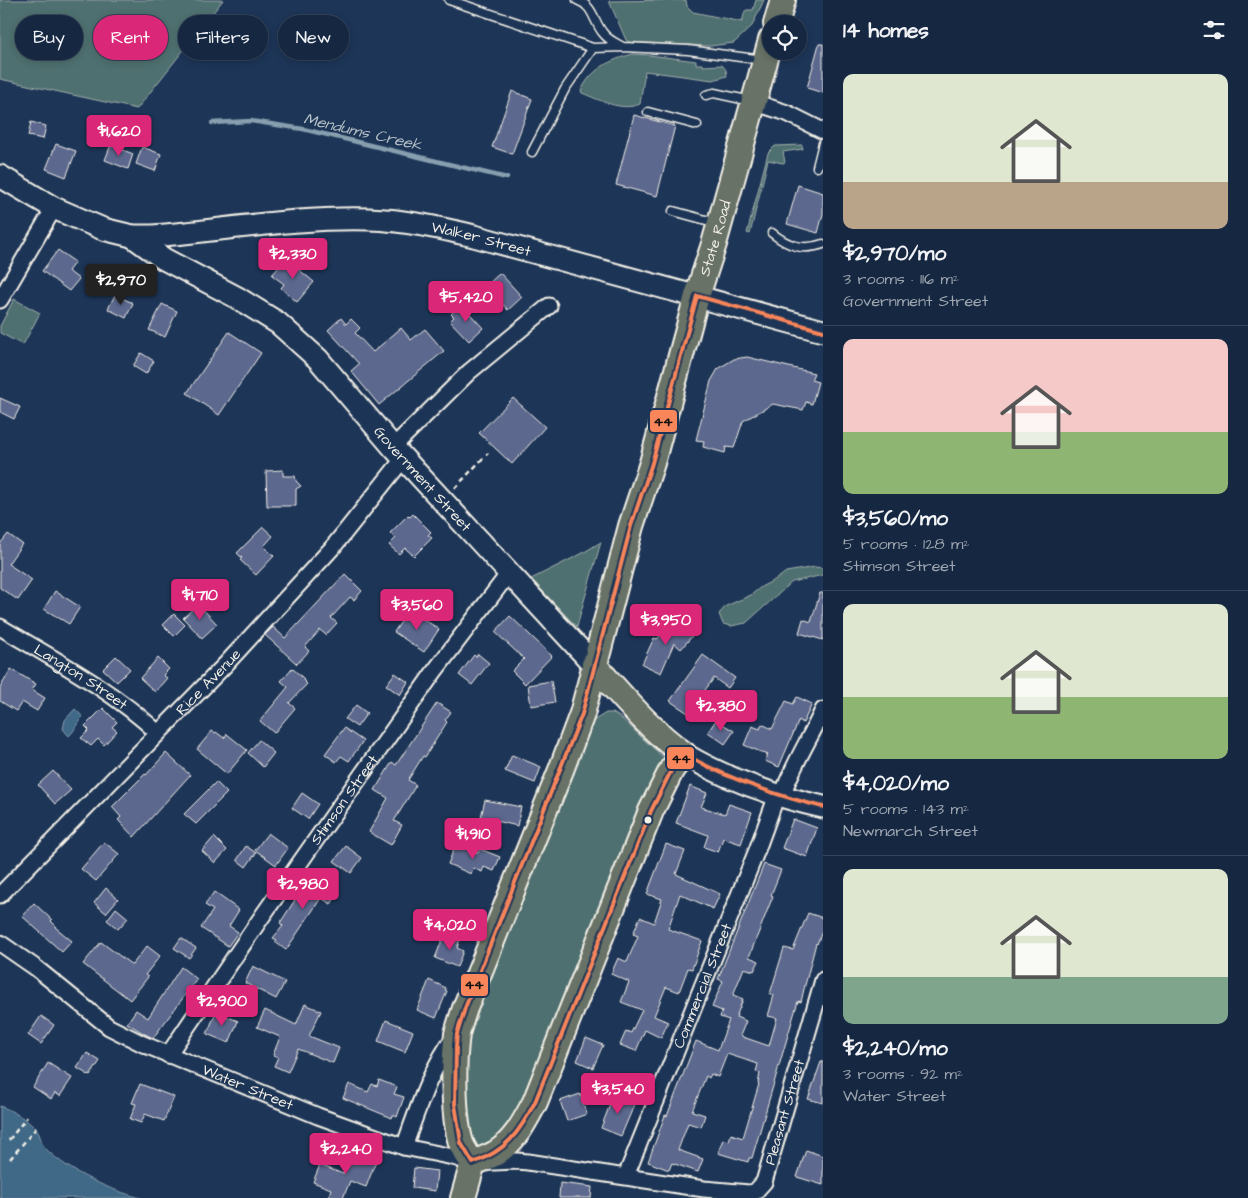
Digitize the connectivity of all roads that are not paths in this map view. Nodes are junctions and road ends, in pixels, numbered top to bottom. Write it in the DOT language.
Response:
graph roads {
  1 [pos="449,0"];
  2 [pos="577,0"];
  3 [pos="783,0"];
  4 [pos="779,15"];
  5 [pos="623,46"];
  6 [pos="593,48"];
  7 [pos="762,50"];
  8 [pos="765,60"];
  9 [pos="706,95"];
  10 [pos="753,102"];
  11 [pos="648,112"];
  12 [pos="697,125"];
  13 [pos="823,131"];
  14 [pos="823,143"];
  15 [pos="532,152"];
  16 [pos="817,167"];
  17 [pos="0,176"];
  18 [pos="54,208"];
  19 [pos="673,211"];
  20 [pos="719,224"];
  21 [pos="772,234"];
  22 [pos="132,236"];
  23 [pos="823,244"];
  24 [pos="1,296"];
  25 [pos="697,296"];
  26 [pos="550,306"];
  27 [pos="823,331"];
  28 [pos="398,453"];
  29 [pos="509,574"];
  30 [pos="0,627"];
  31 [pos="594,665"];
  32 [pos="823,710"];
  33 [pos="158,733"];
  34 [pos="684,754"];
  35 [pos="780,796"];
  36 [pos="823,807"];
  37 [pos="0,894"];
  38 [pos="0,943"];
  39 [pos="823,980"];
  40 [pos="819,1004"];
  41 [pos="457,1033"];
  42 [pos="168,1055"];
  43 [pos="404,1147"];
  44 [pos="474,1163"];
  45 [pos="626,1176"];
  46 [pos="760,1187"];
  47 [pos="463,1198"];
  1 -- 6 [label="lane"];
  2 -- 5 [label="lane"];
  3 -- 4 [label="main road"];
  5 -- 6 [label="lane"];
  5 -- 7 [label="lane"];
  6 -- 15 [label="lane"];
  8 -- 10 [label="main road, State Road"];
  9 -- 10 [label="lane"];
  10 -- 13 [label="street"];
  10 -- 20 [label="main road, State Road"];
  11 -- 12 [label="lane"];
  14 -- 16 [label="lane"];
  17 -- 18 [label="main road, Government Street"];
  18 -- 22 [label="main road, Government Street"];
  18 -- 24 [label="street"];
  19 -- 20 [label="lane"];
  20 -- 25 [label="main road, State Road"];
  21 -- 23 [label="lane"];
  22 -- 25 [label="main road, Walker Street"];
  22 -- 28 [label="main road, Government Street"];
  25 -- 27 [label="main road, Walker Street"];
  25 -- 31 [label="main road, State Road"];
  26 -- 28 [label="street, Rice Avenue"];
  28 -- 29 [label="main road, Government Street"];
  28 -- 33 [label="street, Rice Avenue"];
  29 -- 31 [label="main road, Government Street"];
  29 -- 42 [label="street, Stimson Street"];
  30 -- 33 [label="street, Langton Street"];
  31 -- 34 [label="main road, Government Street"];
  31 -- 41 [label="main road, State Road"];
  32 -- 35 [label="street, Commercial Street"];
  33 -- 37 [label="street, Rice Avenue"];
  34 -- 35 [label="main road, Government Street"];
  34 -- 44 [label="main road"];
  35 -- 36 [label="main road, Government Street"];
  35 -- 45 [label="street, Commercial Street"];
  38 -- 42 [label="street, Water Street"];
  39 -- 40 [label="street, Pleasant Street"];
  40 -- 46 [label="street, Pleasant Street"];
  41 -- 43 [label="street"];
  41 -- 44 [label="main road, State Road"];
  42 -- 43 [label="street, Water Street"];
  43 -- 44 [label="street, Water Street"];
  44 -- 45 [label="street, Water Street"];
  44 -- 47 [label="main road"];
  45 -- 46 [label="street, Water Street"];
}
